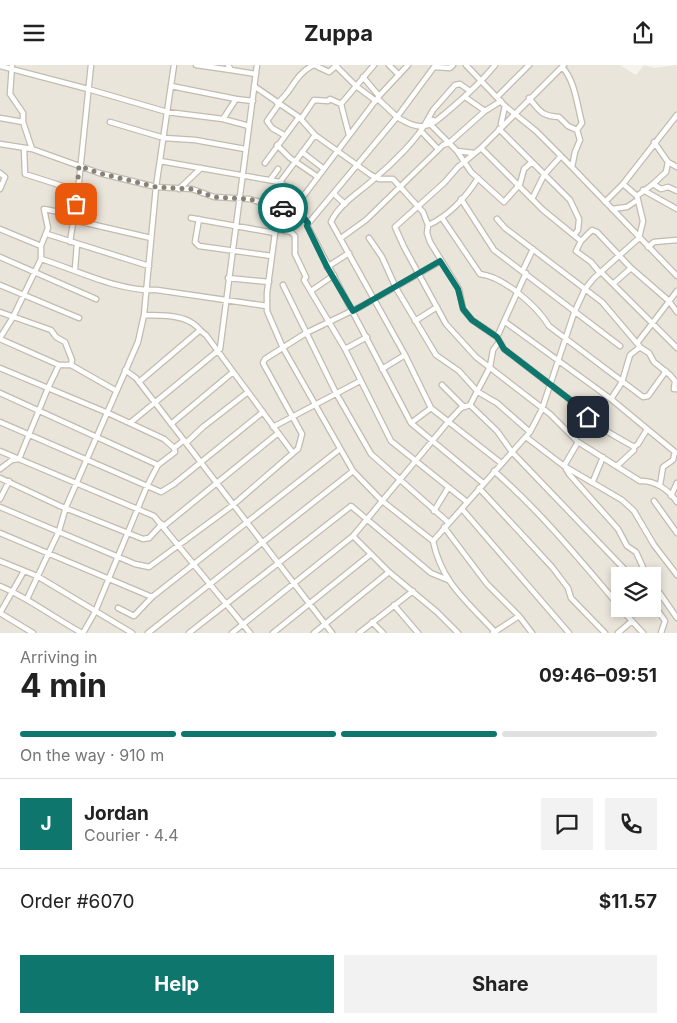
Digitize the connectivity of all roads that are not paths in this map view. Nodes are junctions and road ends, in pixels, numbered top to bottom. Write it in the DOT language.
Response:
graph roads {
  1 [pos="91,65"];
  2 [pos="174,65"];
  3 [pos="196,65"];
  4 [pos="257,65"];
  5 [pos="313,65"];
  6 [pos="336,65"];
  7 [pos="373,65"];
  8 [pos="389,65"];
  9 [pos="408,65"];
  10 [pos="454,65"];
  11 [pos="466,65"];
  12 [pos="495,65"];
  13 [pos="529,65"];
  14 [pos="563,66"];
  15 [pos="0,67"];
  16 [pos="11,67"];
  17 [pos="230,67"];
  18 [pos="256,73"];
  19 [pos="398,75"];
  20 [pos="363,77"];
  21 [pos="483,81"];
  22 [pos="356,85"];
  23 [pos="171,86"];
  24 [pos="254,86"];
  25 [pos="88,89"];
  26 [pos="470,91"];
  27 [pos="464,97"];
  28 [pos="496,97"];
  29 [pos="378,98"];
  30 [pos="528,98"];
  31 [pos="236,99"];
  32 [pos="253,101"];
  33 [pos="501,101"];
  34 [pos="278,103"];
  35 [pos="341,104"];
  36 [pos="505,106"];
  37 [pos="485,111"];
  38 [pos="168,112"];
  39 [pos="514,113"];
  40 [pos="677,115"];
  41 [pos="397,117"];
  42 [pos="0,118"];
  43 [pos="300,118"];
  44 [pos="223,119"];
  45 [pos="428,119"];
  46 [pos="436,121"];
  47 [pos="23,122"];
  48 [pos="110,122"];
  49 [pos="249,125"];
  50 [pos="428,125"];
  51 [pos="500,127"];
  52 [pos="577,130"];
  53 [pos="421,131"];
  54 [pos="284,135"];
  55 [pos="315,135"];
  56 [pos="349,135"];
  57 [pos="164,138"];
  58 [pos="654,142"];
  59 [pos="449,143"];
  60 [pos="0,144"];
  61 [pos="277,145"];
  62 [pos="24,147"];
  63 [pos="481,148"];
  64 [pos="32,149"];
  65 [pos="246,149"];
  66 [pos="438,149"];
  67 [pos="338,151"];
  68 [pos="457,151"];
  69 [pos="302,152"];
  70 [pos="474,153"];
  71 [pos="561,157"];
  72 [pos="160,161"];
  73 [pos="296,161"];
  74 [pos="532,161"];
  75 [pos="463,162"];
  76 [pos="668,162"];
  77 [pos="265,163"];
  78 [pos="358,165"];
  79 [pos="79,166"];
  80 [pos="572,167"];
  81 [pos="677,167"];
  82 [pos="201,168"];
  83 [pos="278,169"];
  84 [pos="324,169"];
  85 [pos="0,173"];
  86 [pos="241,175"];
  87 [pos="544,175"];
  88 [pos="318,177"];
  89 [pos="376,178"];
  90 [pos="478,178"];
  91 [pos="270,180"];
  92 [pos="280,182"];
  93 [pos="520,184"];
  94 [pos="652,184"];
  95 [pos="623,185"];
  96 [pos="156,187"];
  97 [pos="400,187"];
  98 [pos="0,189"];
  99 [pos="178,189"];
  100 [pos="643,190"];
  101 [pos="78,191"];
  102 [pos="677,191"];
  103 [pos="334,193"];
  104 [pos="533,197"];
  105 [pos="461,199"];
  106 [pos="636,199"];
  107 [pos="238,200"];
  108 [pos="300,201"];
  109 [pos="605,202"];
  110 [pos="345,204"];
  111 [pos="417,205"];
  112 [pos="282,209"];
  113 [pos="612,209"];
  114 [pos="677,209"];
  115 [pos="74,217"];
  116 [pos="191,218"];
  117 [pos="442,218"];
  118 [pos="199,219"];
  119 [pos="497,219"];
  120 [pos="308,223"];
  121 [pos="234,224"];
  122 [pos="428,225"];
  123 [pos="0,229"];
  124 [pos="276,231"];
  125 [pos="47,234"];
  126 [pos="575,234"];
  127 [pos="151,238"];
  128 [pos="341,238"];
  129 [pos="369,238"];
  130 [pos="639,239"];
  131 [pos="677,240"];
  132 [pos="581,241"];
  133 [pos="70,242"];
  134 [pos="77,244"];
  135 [pos="41,246"];
  136 [pos="648,247"];
  137 [pos="533,249"];
  138 [pos="231,250"];
  139 [pos="349,253"];
  140 [pos="620,255"];
  141 [pos="272,256"];
  142 [pos="0,257"];
  143 [pos="41,259"];
  144 [pos="440,261"];
  145 [pos="149,266"];
  146 [pos="327,267"];
  147 [pos="631,268"];
  148 [pos="75,269"];
  149 [pos="524,271"];
  150 [pos="34,272"];
  151 [pos="600,273"];
  152 [pos="334,275"];
  153 [pos="419,275"];
  154 [pos="677,276"];
  155 [pos="228,278"];
  156 [pos="269,282"];
  157 [pos="0,285"];
  158 [pos="283,285"];
  159 [pos="614,285"];
  160 [pos="396,287"];
  161 [pos="585,289"];
  162 [pos="146,290"];
  163 [pos="311,291"];
  164 [pos="677,291"];
  165 [pos="518,292"];
  166 [pos="23,295"];
  167 [pos="374,298"];
  168 [pos="96,299"];
  169 [pos="225,301"];
  170 [pos="669,301"];
  171 [pos="267,307"];
  172 [pos="437,307"];
  173 [pos="353,311"];
  174 [pos="0,312"];
  175 [pos="677,312"];
  176 [pos="574,313"];
  177 [pos="144,315"];
  178 [pos="13,317"];
  179 [pos="80,318"];
  180 [pos="330,321"];
  181 [pos="415,321"];
  182 [pos="504,321"];
  183 [pos="652,323"];
  184 [pos="199,331"];
  185 [pos="306,333"];
  186 [pos="367,337"];
  187 [pos="566,338"];
  188 [pos="0,339"];
  189 [pos="498,340"];
  190 [pos="639,344"];
  191 [pos="620,346"];
  192 [pos="283,348"];
  193 [pos="677,348"];
  194 [pos="345,349"];
  195 [pos="217,353"];
  196 [pos="406,355"];
  197 [pos="559,360"];
  198 [pos="59,365"];
  199 [pos="71,365"];
  200 [pos="490,367"];
  201 [pos="0,368"];
  202 [pos="382,369"];
  203 [pos="125,370"];
  204 [pos="666,371"];
  205 [pos="232,372"];
  206 [pos="360,381"];
  207 [pos="139,382"];
  208 [pos="622,382"];
  209 [pos="442,385"];
  210 [pos="549,385"];
  211 [pos="48,388"];
  212 [pos="677,389"];
  213 [pos="115,390"];
  214 [pos="248,392"];
  215 [pos="478,392"];
  216 [pos="0,393"];
  217 [pos="336,393"];
  218 [pos="611,399"];
  219 [pos="153,403"];
  220 [pos="314,405"];
  221 [pos="470,405"];
  222 [pos="464,407"];
  223 [pos="431,408"];
  224 [pos="542,409"];
  225 [pos="39,411"];
  226 [pos="263,412"];
  227 [pos="108,413"];
  228 [pos="292,417"];
  229 [pos="0,422"];
  230 [pos="448,422"];
  231 [pos="130,423"];
  232 [pos="411,423"];
  233 [pos="171,424"];
  234 [pos="273,427"];
  235 [pos="646,431"];
  236 [pos="530,432"];
  237 [pos="28,434"];
  238 [pos="277,434"];
  239 [pos="98,436"];
  240 [pos="526,437"];
  241 [pos="433,441"];
  242 [pos="185,442"];
  243 [pos="578,443"];
  244 [pos="634,447"];
  245 [pos="174,448"];
  246 [pos="340,449"];
  247 [pos="0,451"];
  248 [pos="512,452"];
  249 [pos="293,453"];
  250 [pos="603,457"];
  251 [pos="20,459"];
  252 [pos="88,460"];
  253 [pos="415,461"];
  254 [pos="201,463"];
  255 [pos="501,463"];
  256 [pos="158,465"];
  257 [pos="564,466"];
  258 [pos="617,466"];
  259 [pos="0,469"];
  260 [pos="353,471"];
  261 [pos="494,471"];
  262 [pos="0,478"];
  263 [pos="399,479"];
  264 [pos="9,481"];
  265 [pos="593,481"];
  266 [pos="217,483"];
  267 [pos="483,483"];
  268 [pos="677,483"];
  269 [pos="77,484"];
  270 [pos="660,485"];
  271 [pos="148,486"];
  272 [pos="448,488"];
  273 [pos="479,488"];
  274 [pos="671,496"];
  275 [pos="0,499"];
  276 [pos="381,500"];
  277 [pos="654,501"];
  278 [pos="467,502"];
  279 [pos="677,502"];
  280 [pos="233,505"];
  281 [pos="0,507"];
  282 [pos="66,507"];
  283 [pos="462,509"];
  284 [pos="138,510"];
  285 [pos="434,511"];
  286 [pos="365,519"];
  287 [pos="248,523"];
  288 [pos="448,523"];
  289 [pos="163,525"];
  290 [pos="444,527"];
  291 [pos="59,531"];
  292 [pos="0,533"];
  293 [pos="677,533"];
  294 [pos="127,534"];
  295 [pos="353,536"];
  296 [pos="433,541"];
  297 [pos="263,543"];
  298 [pos="179,545"];
  299 [pos="48,554"];
  300 [pos="371,554"];
  301 [pos="118,557"];
  302 [pos="0,561"];
  303 [pos="278,564"];
  304 [pos="195,565"];
  305 [pos="622,567"];
  306 [pos="643,567"];
  307 [pos="24,571"];
  308 [pos="388,572"];
  309 [pos="677,575"];
  310 [pos="37,576"];
  311 [pos="108,580"];
  312 [pos="448,581"];
  313 [pos="211,584"];
  314 [pos="293,584"];
  315 [pos="0,586"];
  316 [pos="413,591"];
  317 [pos="13,592"];
  318 [pos="611,596"];
  319 [pos="661,596"];
  320 [pos="152,597"];
  321 [pos="27,599"];
  322 [pos="310,604"];
  323 [pos="227,605"];
  324 [pos="394,605"];
  325 [pos="118,608"];
  326 [pos="95,612"];
  327 [pos="0,613"];
  328 [pos="661,615"];
  329 [pos="519,616"];
  330 [pos="629,617"];
  331 [pos="677,618"];
  332 [pos="372,621"];
  333 [pos="632,621"];
  334 [pos="243,624"];
  335 [pos="325,624"];
  336 [pos="32,633"];
  337 [pos="82,633"];
  338 [pos="132,633"];
  339 [pos="148,633"];
  340 [pos="189,633"];
  341 [pos="232,633"];
  342 [pos="250,633"];
  343 [pos="273,633"];
  344 [pos="314,633"];
  345 [pos="332,633"];
  346 [pos="359,633"];
  347 [pos="383,633"];
  348 [pos="418,633"];
  349 [pos="458,633"];
  350 [pos="495,633"];
  351 [pos="532,633"];
  352 [pos="569,633"];
  353 [pos="605,633"];
  354 [pos="618,633"];
  355 [pos="642,633"];
  356 [pos="661,633"];
  1 -- 25 [label="street"];
  2 -- 23 [label="street"];
  3 -- 17 [label="street"];
  4 -- 18 [label="street"];
  5 -- 6 [label="street"];
  5 -- 34 [label="street"];
  6 -- 22 [label="street"];
  7 -- 20 [label="street"];
  8 -- 19 [label="street"];
  9 -- 19 [label="street"];
  10 -- 41 [label="street"];
  11 -- 21 [label="street"];
  12 -- 21 [label="street"];
  13 -- 28 [label="street"];
  14 -- 30 [label="street"];
  14 -- 52 [label="street"];
  15 -- 16 [label="street"];
  16 -- 25 [label="street"];
  16 -- 47 [label="street"];
  17 -- 18 [label="street"];
  18 -- 24 [label="street"];
  19 -- 29 [label="street"];
  20 -- 22 [label="street"];
  20 -- 29 [label="street"];
  21 -- 26 [label="street"];
  21 -- 28 [label="street"];
  22 -- 29 [label="street"];
  22 -- 35 [label="street"];
  23 -- 31 [label="street"];
  23 -- 38 [label="street"];
  24 -- 32 [label="street"];
  24 -- 34 [label="street"];
  25 -- 38 [label="street"];
  25 -- 79 [label="street"];
  26 -- 27 [label="street"];
  26 -- 45 [label="street"];
  27 -- 37 [label="street"];
  27 -- 46 [label="street"];
  28 -- 33 [label="street"];
  29 -- 41 [label="street"];
  29 -- 56 [label="street"];
  30 -- 39 [label="street"];
  30 -- 52 [label="street"];
  31 -- 32 [label="street"];
  31 -- 44 [label="street"];
  32 -- 49 [label="street"];
  33 -- 36 [label="street"];
  33 -- 37 [label="street"];
  34 -- 43 [label="street"];
  34 -- 54 [label="street"];
  35 -- 43 [label="street"];
  35 -- 56 [label="street"];
  36 -- 39 [label="street"];
  36 -- 51 [label="street"];
  37 -- 59 [label="street"];
  38 -- 44 [label="street"];
  38 -- 57 [label="street"];
  39 -- 51 [label="street"];
  39 -- 71 [label="street"];
  40 -- 58 [label="street"];
  41 -- 50 [label="street"];
  41 -- 78 [label="street"];
  42 -- 47 [label="street"];
  43 -- 54 [label="street"];
  43 -- 55 [label="street"];
  44 -- 49 [label="street"];
  45 -- 46 [label="street"];
  45 -- 50 [label="street"];
  46 -- 50 [label="street"];
  47 -- 64 [label="street"];
  48 -- 57 [label="street"];
  49 -- 65 [label="street"];
  50 -- 53 [label="street"];
  50 -- 59 [label="street"];
  51 -- 63 [label="street"];
  51 -- 74 [label="street"];
  52 -- 80 [label="street"];
  53 -- 66 [label="street"];
  53 -- 89 [label="street"];
  54 -- 61 [label="street"];
  55 -- 67 [label="street"];
  55 -- 69 [label="street"];
  56 -- 67 [label="street"];
  57 -- 65 [label="street"];
  57 -- 72 [label="street"];
  58 -- 76 [label="street"];
  58 -- 95 [label="street"];
  59 -- 66 [label="street"];
  59 -- 68 [label="street"];
  60 -- 62 [label="street"];
  61 -- 73 [label="street"];
  61 -- 77 [label="street"];
  62 -- 64 [label="street"];
  62 -- 101 [label="street"];
  63 -- 70 [label="street"];
  63 -- 93 [label="street"];
  64 -- 79 [label="street"];
  65 -- 86 [label="street"];
  66 -- 97 [label="street"];
  67 -- 78 [label="street"];
  67 -- 84 [label="street"];
  68 -- 70 [label="street"];
  68 -- 75 [label="street"];
  69 -- 73 [label="street"];
  69 -- 84 [label="street"];
  70 -- 75 [label="street"];
  71 -- 80 [label="street"];
  71 -- 87 [label="street"];
  72 -- 82 [label="street"];
  72 -- 96 [label="street"];
  73 -- 88 [label="street"];
  73 -- 92 [label="street"];
  74 -- 87 [label="street"];
  74 -- 93 [label="street"];
  75 -- 90 [label="street"];
  75 -- 111 [label="street"];
  76 -- 81 [label="street"];
  76 -- 94 [label="street"];
  78 -- 89 [label="street"];
  78 -- 103 [label="street"];
  79 -- 96 [label="street"];
  79 -- 101 [label="street"];
  80 -- 109 [label="street"];
  82 -- 86 [label="street"];
  82 -- 99 [label="street"];
  83 -- 91 [label="street"];
  84 -- 88 [label="street"];
  85 -- 98 [label="street"];
  86 -- 91 [label="street"];
  86 -- 107 [label="street"];
  87 -- 104 [label="street"];
  87 -- 126 [label="street"];
  88 -- 108 [label="street"];
  89 -- 97 [label="street"];
  89 -- 110 [label="street"];
  90 -- 93 [label="street"];
  90 -- 105 [label="street"];
  91 -- 92 [label="street"];
  92 -- 108 [label="street"];
  93 -- 104 [label="street"];
  94 -- 100 [label="street"];
  94 -- 102 [label="street"];
  95 -- 106 [label="street"];
  95 -- 109 [label="street"];
  96 -- 99 [label="street"];
  96 -- 127 [label="street"];
  97 -- 111 [label="street"];
  97 -- 128 [label="street"];
  99 -- 107 [label="street"];
  100 -- 106 [label="street"];
  100 -- 114 [label="street"];
  101 -- 115 [label="street"];
  103 -- 110 [label="street"];
  103 -- 120 [label="street"];
  104 -- 126 [label="street"];
  105 -- 117 [label="street"];
  105 -- 149 [label="street"];
  106 -- 113 [label="street"];
  106 -- 130 [label="street"];
  107 -- 112 [label="street"];
  107 -- 121 [label="street"];
  108 -- 112 [label="street"];
  108 -- 120 [label="street"];
  109 -- 113 [label="street"];
  110 -- 128 [label="street"];
  111 -- 122 [label="street"];
  111 -- 153 [label="street"];
  112 -- 124 [label="street"];
  113 -- 130 [label="street"];
  115 -- 125 [label="street"];
  115 -- 127 [label="street"];
  115 -- 133 [label="street"];
  116 -- 118 [label="street"];
  117 -- 122 [label="street"];
  117 -- 165 [label="street"];
  118 -- 121 [label="street"];
  118 -- 138 [label="street"];
  119 -- 137 [label="street"];
  120 -- 146 [label="street"];
  121 -- 124 [label="street"];
  121 -- 138 [label="street"];
  122 -- 144 [label="street"];
  123 -- 135 [label="street"];
  124 -- 141 [label="street"];
  124 -- 163 [label="street"];
  125 -- 133 [label="street"];
  125 -- 135 [label="street"];
  126 -- 132 [label="street"];
  127 -- 145 [label="street"];
  128 -- 139 [label="street"];
  129 -- 160 [label="street"];
  130 -- 136 [label="street"];
  130 -- 140 [label="street"];
  131 -- 136 [label="street"];
  132 -- 140 [label="street"];
  132 -- 151 [label="street"];
  133 -- 134 [label="street"];
  134 -- 145 [label="street"];
  134 -- 148 [label="street"];
  135 -- 143 [label="street"];
  136 -- 154 [label="street"];
  137 -- 149 [label="street"];
  137 -- 161 [label="street"];
  138 -- 141 [label="street"];
  138 -- 155 [label="street"];
  139 -- 146 [label="street"];
  139 -- 167 [label="street"];
  140 -- 147 [label="street"];
  140 -- 151 [label="street"];
  141 -- 156 [label="street"];
  142 -- 150 [label="street"];
  143 -- 148 [label="street"];
  143 -- 150 [label="street"];
  144 -- 153 [label="street"];
  144 -- 189 [label="street"];
  145 -- 162 [label="street"];
  146 -- 152 [label="street"];
  147 -- 159 [label="street"];
  147 -- 170 [label="street"];
  148 -- 162 [label="street"];
  149 -- 165 [label="street"];
  149 -- 176 [label="street"];
  150 -- 166 [label="street"];
  150 -- 168 [label="street"];
  151 -- 159 [label="street"];
  151 -- 161 [label="street"];
  152 -- 163 [label="street"];
  152 -- 173 [label="street"];
  153 -- 160 [label="street"];
  153 -- 172 [label="street"];
  155 -- 156 [label="street"];
  155 -- 169 [label="street"];
  156 -- 171 [label="street"];
  157 -- 166 [label="street"];
  158 -- 185 [label="street"];
  159 -- 183 [label="street"];
  160 -- 167 [label="street"];
  160 -- 181 [label="street"];
  161 -- 176 [label="street"];
  161 -- 190 [label="street"];
  162 -- 169 [label="street"];
  162 -- 177 [label="street"];
  163 -- 180 [label="street"];
  164 -- 170 [label="street"];
  165 -- 182 [label="street"];
  165 -- 187 [label="street"];
  166 -- 178 [label="street"];
  166 -- 179 [label="street"];
  167 -- 173 [label="street"];
  167 -- 196 [label="street"];
  169 -- 171 [label="street"];
  169 -- 195 [label="street"];
  170 -- 175 [label="street"];
  170 -- 183 [label="street"];
  171 -- 192 [label="street"];
  172 -- 181 [label="street"];
  172 -- 200 [label="street"];
  173 -- 180 [label="street"];
  173 -- 186 [label="street"];
  174 -- 178 [label="street"];
  176 -- 187 [label="street"];
  176 -- 191 [label="street"];
  177 -- 184 [label="street"];
  177 -- 203 [label="street"];
  178 -- 188 [label="street"];
  178 -- 199 [label="street"];
  180 -- 185 [label="street"];
  180 -- 194 [label="street"];
  181 -- 215 [label="street"];
  182 -- 189 [label="street"];
  182 -- 197 [label="street"];
  183 -- 190 [label="street"];
  183 -- 193 [label="street"];
  184 -- 195 [label="street"];
  184 -- 207 [label="street"];
  185 -- 192 [label="street"];
  185 -- 217 [label="street"];
  186 -- 194 [label="street"];
  186 -- 202 [label="street"];
  187 -- 197 [label="street"];
  187 -- 208 [label="street"];
  188 -- 198 [label="street"];
  189 -- 200 [label="street"];
  189 -- 210 [label="street"];
  190 -- 204 [label="street"];
  190 -- 208 [label="street"];
  192 -- 220 [label="street"];
  192 -- 228 [label="street"];
  194 -- 206 [label="street"];
  195 -- 205 [label="street"];
  195 -- 219 [label="street"];
  196 -- 202 [label="street"];
  196 -- 223 [label="street"];
  197 -- 210 [label="street"];
  197 -- 218 [label="street"];
  198 -- 199 [label="street"];
  198 -- 211 [label="street"];
  199 -- 213 [label="street"];
  200 -- 215 [label="street"];
  200 -- 224 [label="street"];
  201 -- 211 [label="street"];
  202 -- 232 [label="street"];
  203 -- 207 [label="street"];
  203 -- 213 [label="street"];
  204 -- 208 [label="street"];
  204 -- 212 [label="street"];
  205 -- 214 [label="street"];
  205 -- 233 [label="street"];
  206 -- 217 [label="street"];
  206 -- 253 [label="street"];
  207 -- 219 [label="street"];
  208 -- 218 [label="street"];
  209 -- 222 [label="street"];
  210 -- 224 [label="street"];
  210 -- 244 [label="street"];
  211 -- 225 [label="street"];
  211 -- 227 [label="street"];
  213 -- 227 [label="street"];
  214 -- 226 [label="street"];
  214 -- 242 [label="street"];
  215 -- 221 [label="street"];
  215 -- 236 [label="street"];
  216 -- 225 [label="street"];
  217 -- 220 [label="street"];
  217 -- 263 [label="street"];
  218 -- 235 [label="street"];
  219 -- 231 [label="street"];
  219 -- 233 [label="street"];
  220 -- 228 [label="street"];
  220 -- 246 [label="street"];
  221 -- 222 [label="street"];
  221 -- 248 [label="street"];
  222 -- 230 [label="street"];
  223 -- 230 [label="street"];
  223 -- 232 [label="street"];
  224 -- 236 [label="street"];
  224 -- 243 [label="street"];
  225 -- 237 [label="street"];
  225 -- 239 [label="street"];
  226 -- 234 [label="street"];
  226 -- 254 [label="street"];
  227 -- 231 [label="street"];
  227 -- 239 [label="street"];
  228 -- 234 [label="street"];
  228 -- 249 [label="street"];
  229 -- 237 [label="street"];
  230 -- 241 [label="street"];
  230 -- 255 [label="street"];
  231 -- 245 [label="street"];
  232 -- 241 [label="street"];
  233 -- 242 [label="street"];
  234 -- 238 [label="street"];
  235 -- 244 [label="street"];
  235 -- 270 [label="street"];
  236 -- 240 [label="street"];
  237 -- 251 [label="street"];
  237 -- 252 [label="street"];
  238 -- 249 [label="street"];
  238 -- 266 [label="street"];
  239 -- 252 [label="street"];
  239 -- 256 [label="street"];
  240 -- 248 [label="street"];
  240 -- 257 [label="street"];
  241 -- 253 [label="street"];
  241 -- 267 [label="street"];
  242 -- 245 [label="street"];
  242 -- 254 [label="street"];
  243 -- 250 [label="street"];
  243 -- 257 [label="street"];
  244 -- 258 [label="street"];
  245 -- 256 [label="street"];
  246 -- 260 [label="street"];
  246 -- 287 [label="street"];
  247 -- 251 [label="street"];
  248 -- 255 [label="street"];
  248 -- 305 [label="street"];
  249 -- 280 [label="street"];
  250 -- 258 [label="street"];
  250 -- 265 [label="street"];
  251 -- 259 [label="street"];
  251 -- 269 [label="street"];
  252 -- 269 [label="street"];
  252 -- 271 [label="street"];
  253 -- 263 [label="street"];
  253 -- 272 [label="street"];
  254 -- 266 [label="street"];
  254 -- 271 [label="street"];
  255 -- 261 [label="street"];
  256 -- 271 [label="street"];
  257 -- 265 [label="street"];
  257 -- 306 [label="street"];
  258 -- 270 [label="street"];
  260 -- 276 [label="street"];
  260 -- 297 [label="street"];
  261 -- 267 [label="street"];
  261 -- 318 [label="street"];
  262 -- 264 [label="street"];
  263 -- 276 [label="street"];
  263 -- 285 [label="street"];
  264 -- 275 [label="street"];
  264 -- 282 [label="street"];
  265 -- 309 [label="street"];
  266 -- 280 [label="street"];
  266 -- 289 [label="street"];
  267 -- 273 [label="street"];
  268 -- 274 [label="street"];
  269 -- 282 [label="street"];
  269 -- 284 [label="street"];
  270 -- 274 [label="street"];
  271 -- 284 [label="street"];
  272 -- 278 [label="street"];
  272 -- 285 [label="street"];
  273 -- 278 [label="street"];
  273 -- 353 [label="street"];
  274 -- 279 [label="street"];
  276 -- 286 [label="street"];
  276 -- 296 [label="street"];
  277 -- 293 [label="street"];
  278 -- 283 [label="street"];
  280 -- 287 [label="street"];
  280 -- 298 [label="street"];
  281 -- 291 [label="street"];
  282 -- 291 [label="street"];
  282 -- 294 [label="street"];
  283 -- 288 [label="street"];
  283 -- 352 [label="street"];
  284 -- 289 [label="street"];
  284 -- 294 [label="street"];
  285 -- 288 [label="street"];
  286 -- 295 [label="street"];
  286 -- 303 [label="street"];
  286 -- 312 [label="street"];
  287 -- 297 [label="street"];
  287 -- 304 [label="street"];
  288 -- 290 [label="street"];
  289 -- 294 [label="street"];
  289 -- 298 [label="street"];
  290 -- 296 [label="street"];
  290 -- 329 [label="street"];
  291 -- 299 [label="street"];
  291 -- 301 [label="street"];
  292 -- 299 [label="street"];
  294 -- 301 [label="street"];
  295 -- 300 [label="street"];
  295 -- 314 [label="street"];
  296 -- 312 [label="street"];
  297 -- 303 [label="street"];
  297 -- 313 [label="street"];
  298 -- 301 [label="street"];
  298 -- 304 [label="street"];
  299 -- 310 [label="street"];
  299 -- 311 [label="street"];
  300 -- 308 [label="street"];
  300 -- 322 [label="street"];
  301 -- 311 [label="street"];
  302 -- 307 [label="street"];
  303 -- 314 [label="street"];
  303 -- 323 [label="street"];
  304 -- 313 [label="street"];
  304 -- 320 [label="street"];
  307 -- 310 [label="street"];
  307 -- 317 [label="street"];
  308 -- 316 [label="street"];
  308 -- 335 [label="street"];
  310 -- 321 [label="street"];
  310 -- 326 [label="street"];
  311 -- 320 [label="street"];
  311 -- 326 [label="street"];
  312 -- 350 [label="street"];
  313 -- 323 [label="street"];
  313 -- 339 [label="street"];
  314 -- 322 [label="street"];
  314 -- 334 [label="street"];
  315 -- 317 [label="street"];
  316 -- 324 [label="street"];
  316 -- 349 [label="street"];
  317 -- 321 [label="street"];
  317 -- 327 [label="street"];
  319 -- 331 [label="street"];
  320 -- 325 [label="street"];
  321 -- 337 [label="street"];
  322 -- 335 [label="street"];
  322 -- 343 [label="street"];
  323 -- 334 [label="street"];
  323 -- 340 [label="street"];
  324 -- 332 [label="street"];
  324 -- 348 [label="street"];
  326 -- 337 [label="street"];
  326 -- 338 [label="street"];
  327 -- 336 [label="street"];
  328 -- 356 [label="street"];
  329 -- 350 [label="street"];
  329 -- 351 [label="street"];
  330 -- 333 [label="street"];
  332 -- 346 [label="street"];
  332 -- 347 [label="street"];
  333 -- 354 [label="street"];
  333 -- 355 [label="street"];
  334 -- 341 [label="street"];
  334 -- 342 [label="street"];
  335 -- 344 [label="street"];
  335 -- 345 [label="street"];
}
